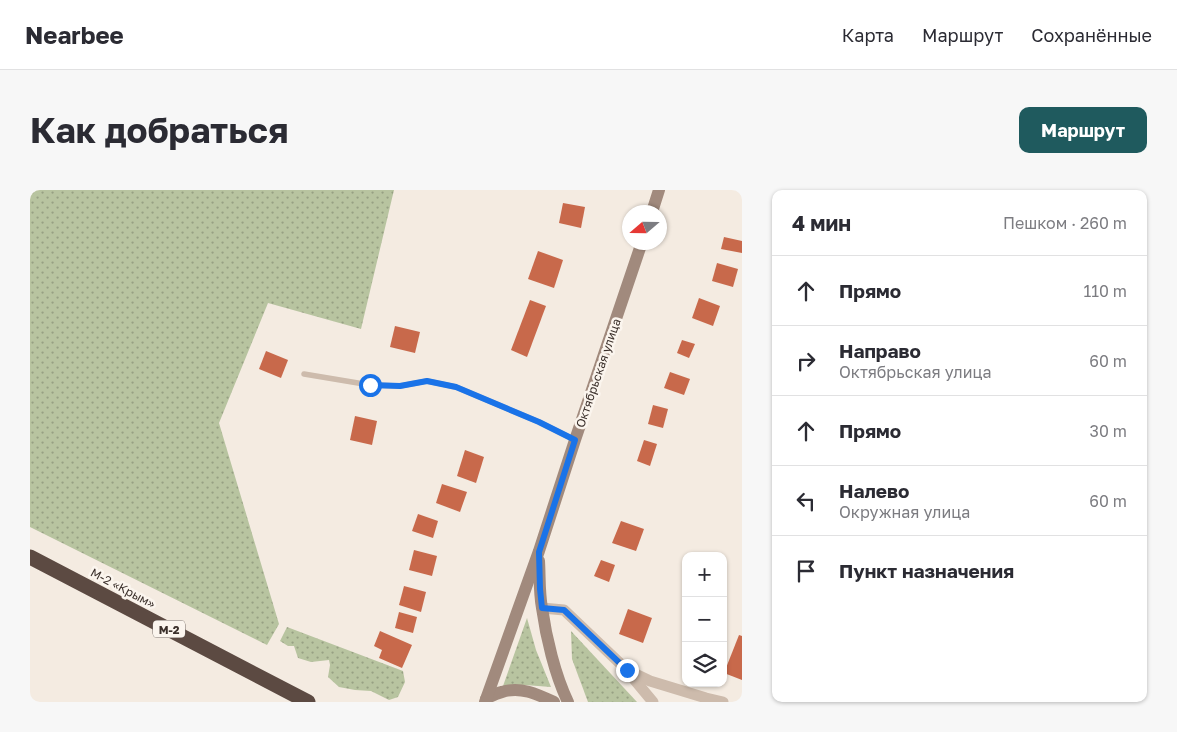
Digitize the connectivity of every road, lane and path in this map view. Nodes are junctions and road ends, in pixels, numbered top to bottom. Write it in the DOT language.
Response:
graph roads {
  1 [pos="659,190"];
  2 [pos="654,205"];
  3 [pos="639,250"];
  4 [pos="304,374"];
  5 [pos="575,440"];
  6 [pos="539,552"];
  7 [pos="30,557"];
  8 [pos="542,608"];
  9 [pos="627,670"];
  10 [pos="486,700"];
  11 [pos="308,702"];
  12 [pos="554,702"];
  13 [pos="568,702"];
  14 [pos="653,702"];
  15 [pos="723,702"];
  1 -- 2 [label="main road"];
  3 -- 5 [label="main road, Октябрьская улица"];
  4 -- 5 [label="lane"];
  5 -- 6 [label="main road, Октябрьская улица"];
  6 -- 8 [label="main road"];
  6 -- 10 [label="main road, Октябрьская улица"];
  7 -- 11 [label="highway, М-2 «Крым» / М-2"];
  8 -- 9 [label="street"];
  8 -- 13 [label="main road"];
  9 -- 14 [label="street"];
  9 -- 15 [label="street"];
  10 -- 12 [label="main road"];
}
